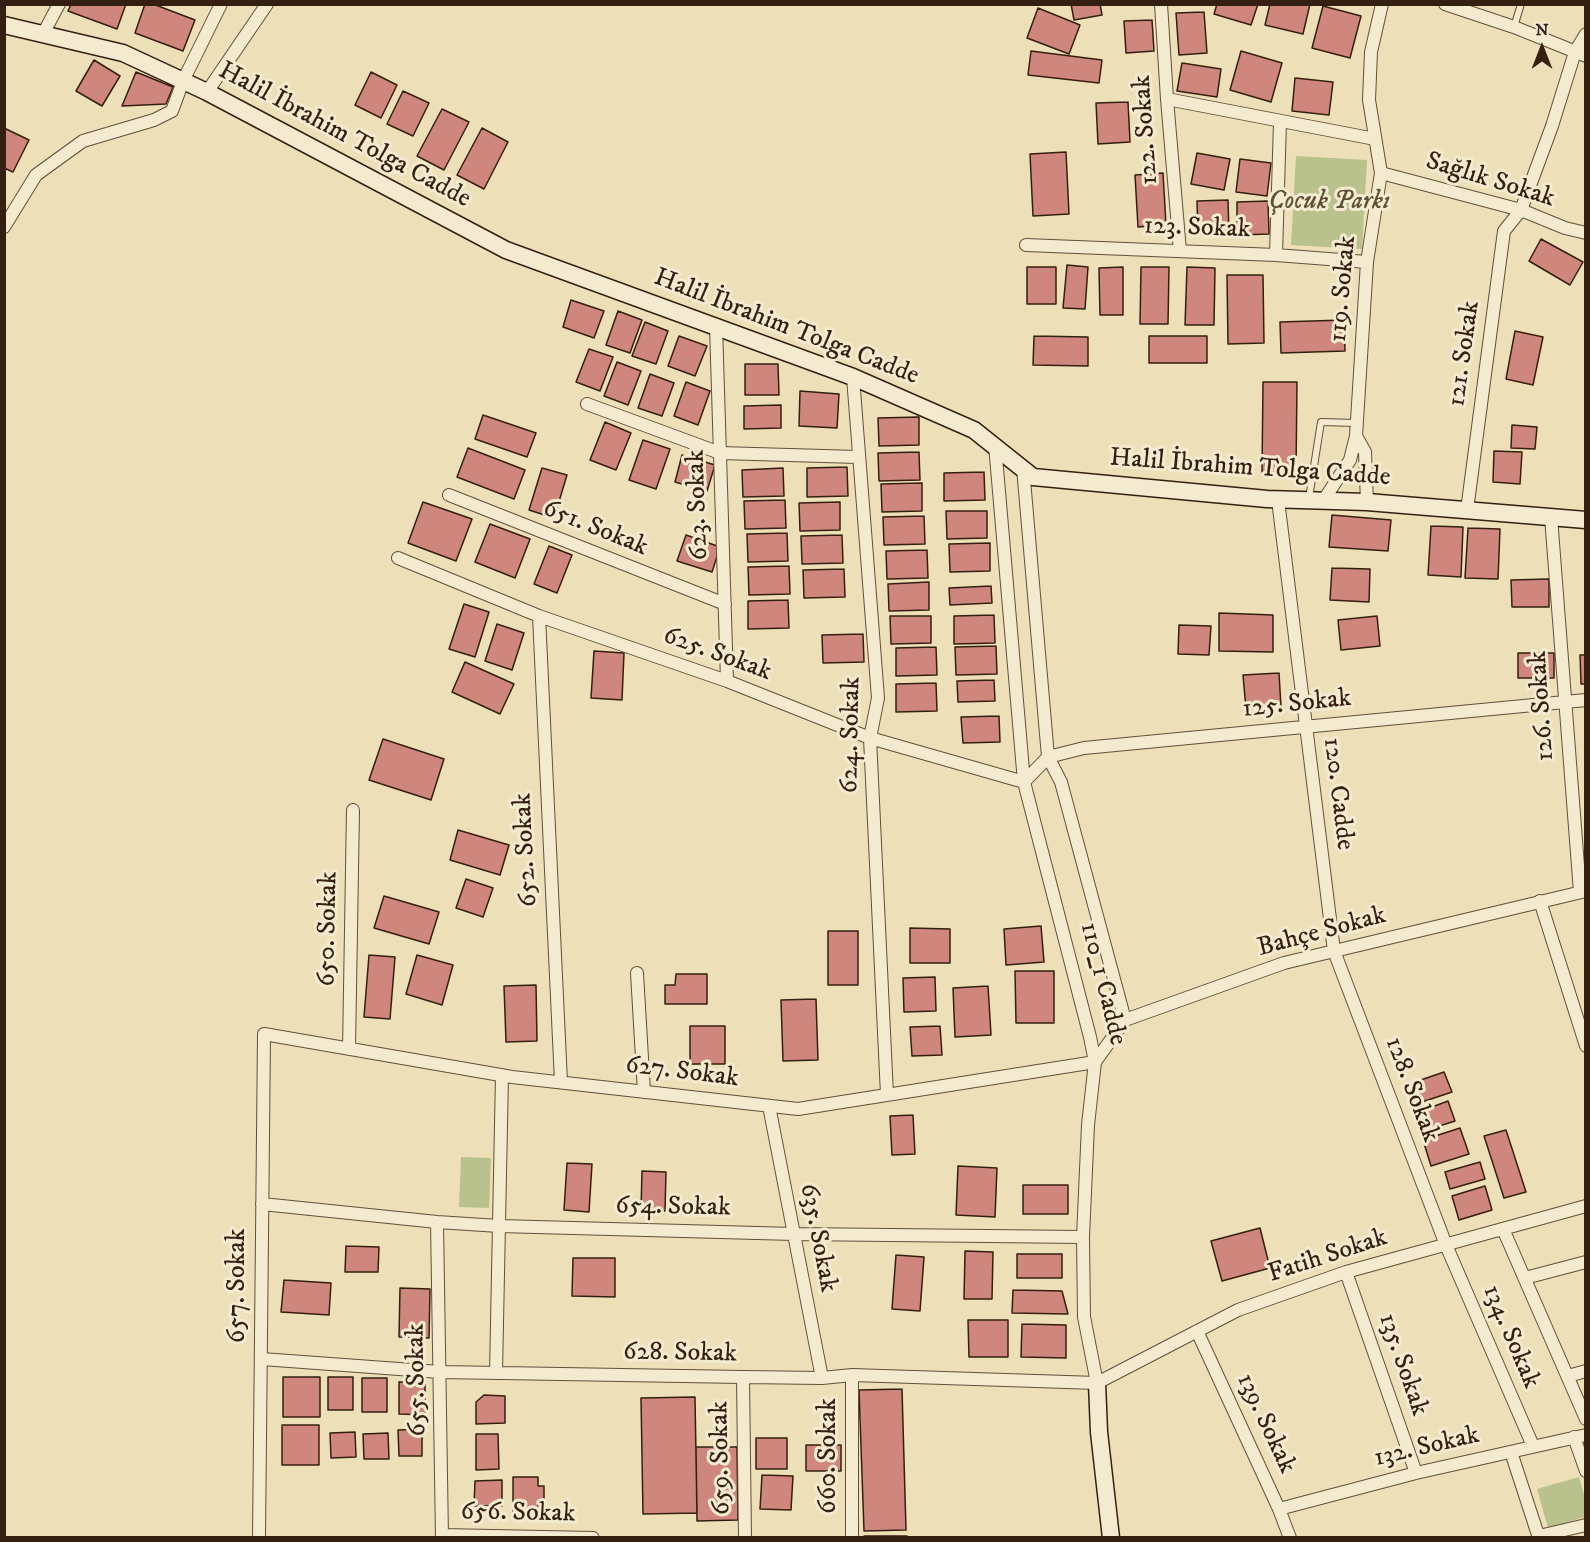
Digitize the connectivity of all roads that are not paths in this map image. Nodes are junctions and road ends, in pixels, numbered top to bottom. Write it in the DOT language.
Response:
graph roads {
  1 [pos="59,4"];
  2 [pos="221,4"];
  3 [pos="267,4"];
  4 [pos="1161,4"];
  5 [pos="1382,4"];
  6 [pos="1445,4"];
  7 [pos="1521,4"];
  8 [pos="4,25"];
  9 [pos="1514,27"];
  10 [pos="43,34"];
  11 [pos="1586,34"];
  12 [pos="1580,54"];
  13 [pos="183,81"];
  14 [pos="207,92"];
  15 [pos="1167,99"];
  16 [pos="1280,122"];
  17 [pos="1376,139"];
  18 [pos="1381,173"];
  19 [pos="1521,210"];
  20 [pos="4,226"];
  21 [pos="1586,233"];
  22 [pos="1026,245"];
  23 [pos="1180,251"];
  24 [pos="1276,255"];
  25 [pos="1367,262"];
  26 [pos="716,326"];
  27 [pos="853,377"];
  28 [pos="587,404"];
  29 [pos="1357,423"];
  30 [pos="1356,436"];
  31 [pos="994,445"];
  32 [pos="720,453"];
  33 [pos="858,457"];
  34 [pos="1023,468"];
  35 [pos="449,495"];
  36 [pos="1278,500"];
  37 [pos="1316,501"];
  38 [pos="1367,502"];
  39 [pos="1467,510"];
  40 [pos="1551,517"];
  41 [pos="1586,520"];
  42 [pos="398,558"];
  43 [pos="725,604"];
  44 [pos="538,616"];
  45 [pos="727,681"];
  46 [pos="1586,700"];
  47 [pos="1565,701"];
  48 [pos="1306,727"];
  49 [pos="870,738"];
  50 [pos="1048,757"];
  51 [pos="1024,782"];
  52 [pos="353,810"];
  53 [pos="1583,892"];
  54 [pos="1540,901"];
  55 [pos="1334,951"];
  56 [pos="637,973"];
  57 [pos="1125,1020"];
  58 [pos="264,1035"];
  59 [pos="1586,1047"];
  60 [pos="349,1049"];
  61 [pos="1095,1062"];
  62 [pos="502,1075"];
  63 [pos="561,1082"];
  64 [pos="644,1092"];
  65 [pos="887,1095"];
  66 [pos="769,1106"];
  67 [pos="262,1204"];
  68 [pos="1586,1206"];
  69 [pos="437,1222"];
  70 [pos="499,1226"];
  71 [pos="1503,1229"];
  72 [pos="794,1234"];
  73 [pos="1083,1237"];
  74 [pos="1446,1245"];
  75 [pos="1586,1262"];
  76 [pos="1346,1272"];
  77 [pos="1526,1278"];
  78 [pos="1197,1331"];
  79 [pos="262,1359"];
  80 [pos="1586,1371"];
  81 [pos="440,1372"];
  82 [pos="496,1373"];
  83 [pos="852,1375"];
  84 [pos="1568,1376"];
  85 [pos="743,1377"];
  86 [pos="822,1378"];
  87 [pos="1097,1383"];
  88 [pos="1586,1419"];
  89 [pos="1580,1436"];
  90 [pos="1533,1446"];
  91 [pos="1511,1452"];
  92 [pos="1586,1471"];
  93 [pos="1416,1473"];
  94 [pos="1279,1509"];
  95 [pos="1586,1525"];
  96 [pos="442,1536"];
  97 [pos="1539,1537"];
  98 [pos="259,1538"];
  99 [pos="593,1538"];
  100 [pos="745,1538"];
  101 [pos="852,1538"];
  102 [pos="1111,1538"];
  103 [pos="1290,1538"];
  1 -- 10 [label="street"];
  2 -- 13 [label="street"];
  3 -- 14 [label="street"];
  4 -- 15 [label="street, 122. Sokak"];
  5 -- 17 [label="street, 119. Sokak"];
  6 -- 9 [label="street"];
  7 -- 9 [label="lane"];
  8 -- 10 [label="street, Halil İbrahim Tolga Cadde"];
  9 -- 12 [label="street"];
  10 -- 13 [label="street, Halil İbrahim Tolga Cadde"];
  11 -- 12 [label="street, 121. Sokak"];
  12 -- 19 [label="street, 121. Sokak"];
  13 -- 14 [label="street, Halil İbrahim Tolga Cadde"];
  13 -- 20 [label="street"];
  14 -- 26 [label="street, Halil İbrahim Tolga Cadde"];
  15 -- 16 [label="street"];
  15 -- 23 [label="street, 122. Sokak"];
  16 -- 17 [label="street"];
  16 -- 24 [label="street"];
  17 -- 18 [label="street, 119. Sokak"];
  18 -- 19 [label="street, Sağlık Sokak"];
  18 -- 25 [label="street, 119. Sokak"];
  19 -- 21 [label="street, Sağlık Sokak"];
  19 -- 39 [label="street, 121. Sokak"];
  22 -- 23 [label="street, 123. Sokak"];
  23 -- 24 [label="street, 123. Sokak"];
  24 -- 25 [label="street, 123. Sokak"];
  25 -- 29 [label="street, 119. Sokak"];
  26 -- 27 [label="street, Halil İbrahim Tolga Cadde"];
  26 -- 32 [label="street, 623. Sokak"];
  27 -- 31 [label="street, Halil İbrahim Tolga Cadde"];
  27 -- 33 [label="street, 624. Sokak"];
  28 -- 32 [label="street"];
  29 -- 30 [label="street, 119. Sokak"];
  29 -- 37 [label="lane"];
  30 -- 37 [label="street"];
  30 -- 38 [label="street"];
  31 -- 34 [label="street, Halil İbrahim Tolga Cadde"];
  31 -- 51 [label="street, 110_1 Cadde"];
  32 -- 33 [label="street"];
  32 -- 43 [label="street, 623. Sokak"];
  33 -- 49 [label="street, 624. Sokak"];
  34 -- 36 [label="street, Halil İbrahim Tolga Cadde"];
  34 -- 50 [label="street, 110_1 Cadde"];
  35 -- 43 [label="street, 651. Sokak"];
  36 -- 37 [label="street, Halil İbrahim Tolga Cadde"];
  36 -- 48 [label="street, 120. Cadde"];
  37 -- 38 [label="street, Halil İbrahim Tolga Cadde"];
  38 -- 39 [label="street, Halil İbrahim Tolga Cadde"];
  39 -- 40 [label="street, Halil İbrahim Tolga Cadde"];
  40 -- 41 [label="street, Halil İbrahim Tolga Cadde"];
  40 -- 47 [label="street, 126. Sokak"];
  42 -- 44 [label="street, 625. Sokak"];
  43 -- 45 [label="street, 623. Sokak"];
  44 -- 45 [label="street, 625. Sokak"];
  44 -- 63 [label="street, 652. Sokak"];
  45 -- 49 [label="street, 625. Sokak"];
  46 -- 47 [label="street, 125. Sokak"];
  47 -- 48 [label="street, 125. Sokak"];
  47 -- 53 [label="street, 126. Sokak"];
  48 -- 50 [label="street, 125. Sokak"];
  48 -- 55 [label="street, 120. Cadde"];
  49 -- 51 [label="street, 625. Sokak"];
  49 -- 65 [label="street, 624. Sokak"];
  50 -- 51 [label="street"];
  50 -- 57 [label="street, 110_1 Cadde"];
  51 -- 61 [label="street, 110_1 Cadde"];
  52 -- 60 [label="street, 650. Sokak"];
  53 -- 54 [label="street, Bahçe Sokak"];
  54 -- 55 [label="street, Bahçe Sokak"];
  54 -- 59 [label="street"];
  55 -- 57 [label="street, Bahçe Sokak"];
  55 -- 74 [label="street, 128. Sokak"];
  56 -- 64 [label="street"];
  57 -- 61 [label="street"];
  58 -- 60 [label="street, 627. Sokak"];
  58 -- 67 [label="street, 657. Sokak"];
  60 -- 62 [label="street, 627. Sokak"];
  61 -- 65 [label="street, 627. Sokak"];
  61 -- 73 [label="street, 110_1 Cadde"];
  62 -- 63 [label="street, 627. Sokak"];
  62 -- 70 [label="street"];
  63 -- 64 [label="street, 627. Sokak"];
  64 -- 66 [label="street, 627. Sokak"];
  65 -- 66 [label="street, 627. Sokak"];
  66 -- 72 [label="street, 635. Sokak"];
  67 -- 69 [label="street, 654. Sokak"];
  67 -- 79 [label="street, 657. Sokak"];
  68 -- 71 [label="street, Fatih Sokak"];
  69 -- 70 [label="street, 654. Sokak"];
  69 -- 81 [label="street, 655. Sokak"];
  70 -- 72 [label="street, 654. Sokak"];
  70 -- 82 [label="street"];
  71 -- 74 [label="street, Fatih Sokak"];
  71 -- 77 [label="street"];
  72 -- 73 [label="street, 654. Sokak"];
  72 -- 86 [label="street, 635. Sokak"];
  73 -- 87 [label="street, 110_1 Cadde"];
  74 -- 76 [label="street, Fatih Sokak"];
  74 -- 90 [label="street, 134. Sokak"];
  75 -- 77 [label="street"];
  76 -- 78 [label="street, Fatih Sokak"];
  76 -- 93 [label="street, 135. Sokak"];
  77 -- 84 [label="street"];
  78 -- 87 [label="street, Fatih Sokak"];
  78 -- 94 [label="street, 139. Sokak"];
  79 -- 81 [label="street, 628. Sokak"];
  79 -- 98 [label="street, 657. Sokak"];
  80 -- 84 [label="street"];
  81 -- 82 [label="street, 628. Sokak"];
  81 -- 96 [label="street, 655. Sokak"];
  82 -- 85 [label="street, 628. Sokak"];
  83 -- 86 [label="street, 628. Sokak"];
  83 -- 87 [label="street, 628. Sokak"];
  83 -- 101 [label="street, 660. Sokak"];
  84 -- 88 [label="street"];
  85 -- 86 [label="street, 628. Sokak"];
  85 -- 100 [label="street, 659. Sokak"];
  87 -- 102 [label="street, 110_1 Cadde"];
  89 -- 90 [label="street, 132. Sokak"];
  89 -- 92 [label="street"];
  90 -- 91 [label="street, 132. Sokak"];
  91 -- 93 [label="street, 132. Sokak"];
  91 -- 97 [label="street"];
  93 -- 94 [label="street, 132. Sokak"];
  94 -- 103 [label="street, 139. Sokak"];
  95 -- 97 [label="street"];
  96 -- 99 [label="street, 656. Sokak"];
}
